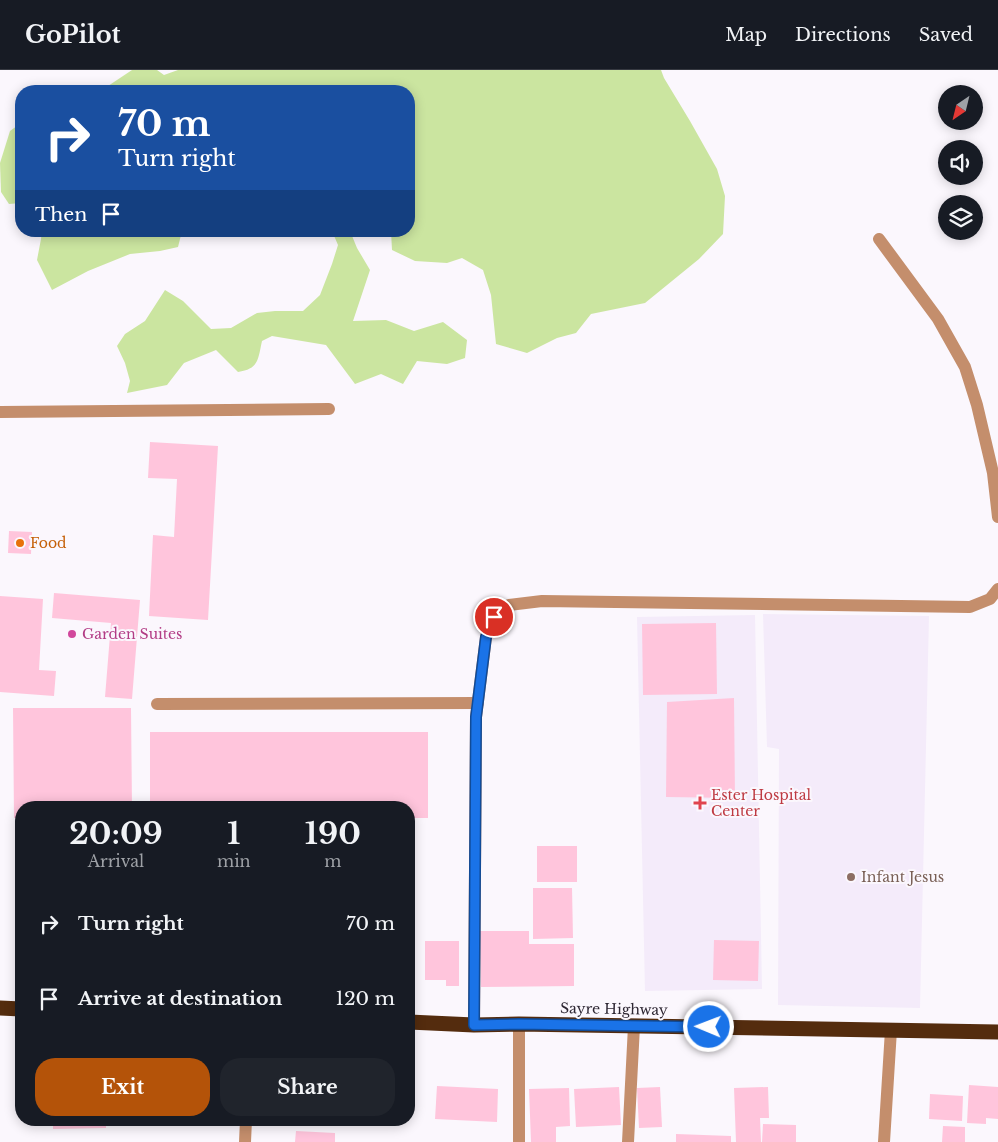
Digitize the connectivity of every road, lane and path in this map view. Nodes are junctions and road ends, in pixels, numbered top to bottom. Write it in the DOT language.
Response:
graph roads {
  1 [pos="879,238"];
  2 [pos="329,409"];
  3 [pos="0,412"];
  4 [pos="998,516"];
  5 [pos="998,589"];
  6 [pos="478,703"];
  7 [pos="157,704"];
  8 [pos="0,1008"];
  9 [pos="15,1009"];
  10 [pos="415,1022"];
  11 [pos="519,1024"];
  12 [pos="474,1025"];
  13 [pos="634,1026"];
  14 [pos="891,1030"];
  15 [pos="998,1032"];
  16 [pos="246,1126"];
  17 [pos="245,1142"];
  18 [pos="519,1142"];
  19 [pos="628,1142"];
  20 [pos="884,1142"];
  1 -- 4 [label="street"];
  2 -- 3 [label="street"];
  5 -- 6 [label="street"];
  6 -- 7 [label="street"];
  6 -- 12 [label="street"];
  8 -- 9 [label="highway"];
  10 -- 12 [label="highway, Sayre Highway"];
  11 -- 12 [label="highway, Sayre Highway"];
  11 -- 13 [label="highway, Sayre Highway"];
  11 -- 18 [label="street"];
  13 -- 14 [label="highway, Sayre Highway"];
  13 -- 19 [label="street"];
  14 -- 15 [label="highway, Sayre Highway"];
  14 -- 20 [label="street"];
  16 -- 17 [label="street"];
}
